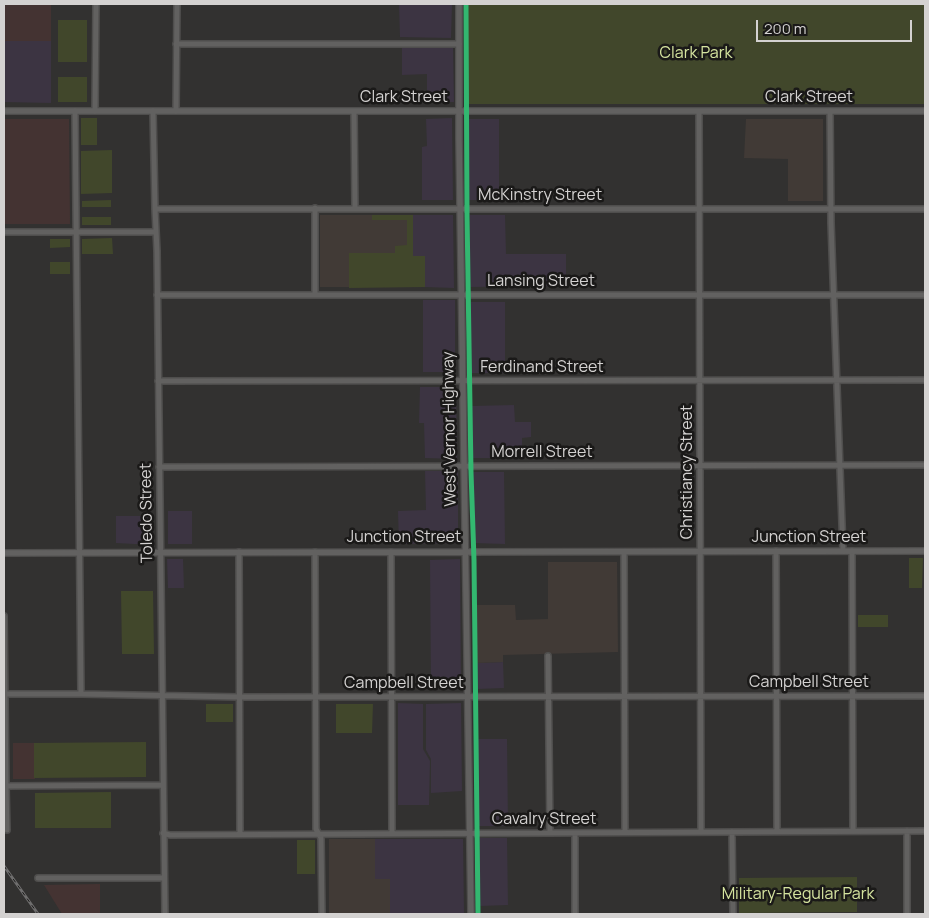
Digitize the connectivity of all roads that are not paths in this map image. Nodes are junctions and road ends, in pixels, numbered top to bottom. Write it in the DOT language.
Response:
graph roads {
  1 [pos="96,4"];
  2 [pos="177,4"];
  3 [pos="460,4"];
  4 [pos="176,44"];
  5 [pos="460,44"];
  6 [pos="4,111"];
  7 [pos="75,111"];
  8 [pos="95,111"];
  9 [pos="153,111"];
  10 [pos="176,111"];
  11 [pos="460,111"];
  12 [pos="830,111"];
  13 [pos="925,111"];
  14 [pos="354,112"];
  15 [pos="699,112"];
  16 [pos="155,208"];
  17 [pos="315,208"];
  18 [pos="355,208"];
  19 [pos="460,208"];
  20 [pos="700,209"];
  21 [pos="831,209"];
  22 [pos="925,209"];
  23 [pos="4,232"];
  24 [pos="76,232"];
  25 [pos="156,232"];
  26 [pos="157,295"];
  27 [pos="315,295"];
  28 [pos="462,295"];
  29 [pos="700,295"];
  30 [pos="834,295"];
  31 [pos="925,295"];
  32 [pos="463,380"];
  33 [pos="700,380"];
  34 [pos="837,380"];
  35 [pos="925,380"];
  36 [pos="158,381"];
  37 [pos="925,465"];
  38 [pos="465,466"];
  39 [pos="701,466"];
  40 [pos="840,466"];
  41 [pos="159,467"];
  42 [pos="776,551"];
  43 [pos="843,551"];
  44 [pos="852,551"];
  45 [pos="925,551"];
  46 [pos="239,552"];
  47 [pos="315,552"];
  48 [pos="391,552"];
  49 [pos="466,552"];
  50 [pos="624,552"];
  51 [pos="700,552"];
  52 [pos="4,553"];
  53 [pos="79,553"];
  54 [pos="160,553"];
  55 [pos="4,616"];
  56 [pos="548,656"];
  57 [pos="4,694"];
  58 [pos="81,694"];
  59 [pos="162,695"];
  60 [pos="391,696"];
  61 [pos="548,696"];
  62 [pos="624,696"];
  63 [pos="700,696"];
  64 [pos="777,696"];
  65 [pos="853,696"];
  66 [pos="925,696"];
  67 [pos="240,697"];
  68 [pos="315,697"];
  69 [pos="469,697"];
  70 [pos="163,785"];
  71 [pos="6,786"];
  72 [pos="7,830"];
  73 [pos="777,831"];
  74 [pos="853,831"];
  75 [pos="907,831"];
  76 [pos="925,831"];
  77 [pos="625,832"];
  78 [pos="701,832"];
  79 [pos="732,832"];
  80 [pos="163,833"];
  81 [pos="392,833"];
  82 [pos="471,833"];
  83 [pos="550,833"];
  84 [pos="575,833"];
  85 [pos="240,834"];
  86 [pos="319,834"];
  87 [pos="38,878"];
  88 [pos="164,878"];
  89 [pos="165,914"];
  90 [pos="322,914"];
  91 [pos="471,914"];
  92 [pos="576,914"];
  93 [pos="733,914"];
  94 [pos="907,914"];
  1 -- 8 [label="street"];
  2 -- 4 [label="street"];
  3 -- 5 [label="street, West Vernor Highway"];
  4 -- 5 [label="street"];
  4 -- 10 [label="street"];
  5 -- 11 [label="street, West Vernor Highway"];
  6 -- 7 [label="street, Clark Street"];
  7 -- 8 [label="street, Clark Street"];
  7 -- 24 [label="street"];
  8 -- 9 [label="street, Clark Street"];
  9 -- 10 [label="street, Clark Street"];
  9 -- 16 [label="street, Toledo Street"];
  10 -- 14 [label="street, Clark Street"];
  11 -- 14 [label="street, Clark Street"];
  11 -- 15 [label="street, Clark Street"];
  11 -- 19 [label="street, West Vernor Highway"];
  12 -- 13 [label="street, Clark Street"];
  12 -- 15 [label="street, Clark Street"];
  12 -- 21 [label="street"];
  14 -- 18 [label="street"];
  15 -- 20 [label="street, Christiancy Street"];
  16 -- 17 [label="street, McKinstry Street"];
  16 -- 25 [label="street, Toledo Street"];
  17 -- 18 [label="street, McKinstry Street"];
  17 -- 27 [label="street"];
  18 -- 19 [label="street, McKinstry Street"];
  19 -- 20 [label="street, McKinstry Street"];
  19 -- 28 [label="street, West Vernor Highway"];
  20 -- 21 [label="street, McKinstry Street"];
  20 -- 29 [label="street, Christiancy Street"];
  21 -- 22 [label="street, McKinstry Street"];
  21 -- 30 [label="street"];
  23 -- 24 [label="street"];
  24 -- 25 [label="street"];
  24 -- 53 [label="street"];
  25 -- 26 [label="street, Toledo Street"];
  26 -- 27 [label="street, Lansing Street"];
  26 -- 36 [label="street, Toledo Street"];
  27 -- 28 [label="street, Lansing Street"];
  28 -- 29 [label="street, Lansing Street"];
  28 -- 32 [label="street, West Vernor Highway"];
  29 -- 30 [label="street, Lansing Street"];
  29 -- 33 [label="street, Christiancy Street"];
  30 -- 31 [label="street, Lansing Street"];
  30 -- 34 [label="street"];
  32 -- 33 [label="street, Ferdinand Street"];
  32 -- 36 [label="street, Ferdinand Street"];
  32 -- 38 [label="street, West Vernor Highway"];
  33 -- 34 [label="street, Ferdinand Street"];
  33 -- 39 [label="street, Christiancy Street"];
  34 -- 35 [label="street, Ferdinand Street"];
  34 -- 40 [label="street"];
  36 -- 41 [label="street, Toledo Street"];
  37 -- 40 [label="street, Morrell Street"];
  38 -- 39 [label="street, Morrell Street"];
  38 -- 41 [label="street, Morrell Street"];
  38 -- 49 [label="street, West Vernor Highway"];
  39 -- 40 [label="street, Morrell Street"];
  39 -- 51 [label="street, Christiancy Street"];
  40 -- 43 [label="street"];
  41 -- 54 [label="street, Toledo Street"];
  42 -- 43 [label="street, Junction Street"];
  42 -- 51 [label="street, Junction Street"];
  42 -- 64 [label="street"];
  43 -- 44 [label="street, Junction Street"];
  44 -- 45 [label="street, Junction Street"];
  44 -- 65 [label="street"];
  46 -- 47 [label="street, Junction Street"];
  46 -- 54 [label="street, Junction Street"];
  46 -- 67 [label="street"];
  47 -- 48 [label="street, Junction Street"];
  47 -- 68 [label="street"];
  48 -- 49 [label="street, Junction Street"];
  48 -- 60 [label="street"];
  49 -- 50 [label="street, Junction Street"];
  49 -- 69 [label="street, West Vernor Highway"];
  50 -- 51 [label="street, Junction Street"];
  50 -- 62 [label="street"];
  51 -- 63 [label="street, Christiancy Street"];
  52 -- 53 [label="street, Junction Street"];
  53 -- 54 [label="street, Junction Street"];
  53 -- 58 [label="street"];
  54 -- 59 [label="street, Toledo Street"];
  55 -- 57 [label="street"];
  56 -- 61 [label="street"];
  57 -- 58 [label="street, Campbell Street"];
  57 -- 71 [label="street"];
  58 -- 59 [label="street, Campbell Street"];
  59 -- 67 [label="street, Campbell Street"];
  59 -- 70 [label="street, Toledo Street"];
  60 -- 68 [label="street, Campbell Street"];
  60 -- 69 [label="street, Campbell Street"];
  60 -- 81 [label="street"];
  61 -- 62 [label="street, Campbell Street"];
  61 -- 69 [label="street, Campbell Street"];
  61 -- 83 [label="street"];
  62 -- 63 [label="street, Campbell Street"];
  62 -- 77 [label="street"];
  63 -- 64 [label="street, Campbell Street"];
  63 -- 78 [label="street, Christiancy Street"];
  64 -- 65 [label="street, Campbell Street"];
  64 -- 73 [label="street"];
  65 -- 66 [label="street, Campbell Street"];
  65 -- 74 [label="street"];
  67 -- 68 [label="street, Campbell Street"];
  67 -- 85 [label="street"];
  68 -- 86 [label="street"];
  69 -- 82 [label="street, West Vernor Highway"];
  70 -- 71 [label="street"];
  70 -- 80 [label="street, Toledo Street"];
  71 -- 72 [label="street"];
  73 -- 74 [label="street, Cavalry Street"];
  73 -- 79 [label="street, Cavalry Street"];
  74 -- 75 [label="street, Cavalry Street"];
  75 -- 76 [label="street, Cavalry Street"];
  75 -- 94 [label="street"];
  77 -- 78 [label="street, Cavalry Street"];
  77 -- 84 [label="street, Cavalry Street"];
  78 -- 79 [label="street, Cavalry Street"];
  79 -- 93 [label="street"];
  80 -- 85 [label="street, Cavalry Street"];
  80 -- 88 [label="street, Toledo Street"];
  81 -- 82 [label="street, Cavalry Street"];
  81 -- 86 [label="street, Cavalry Street"];
  82 -- 83 [label="street, Cavalry Street"];
  82 -- 91 [label="street, West Vernor Highway"];
  83 -- 84 [label="street, Cavalry Street"];
  84 -- 92 [label="street"];
  85 -- 86 [label="street, Cavalry Street"];
  86 -- 90 [label="street"];
  87 -- 88 [label="street"];
  88 -- 89 [label="street, Toledo Street"];
}
